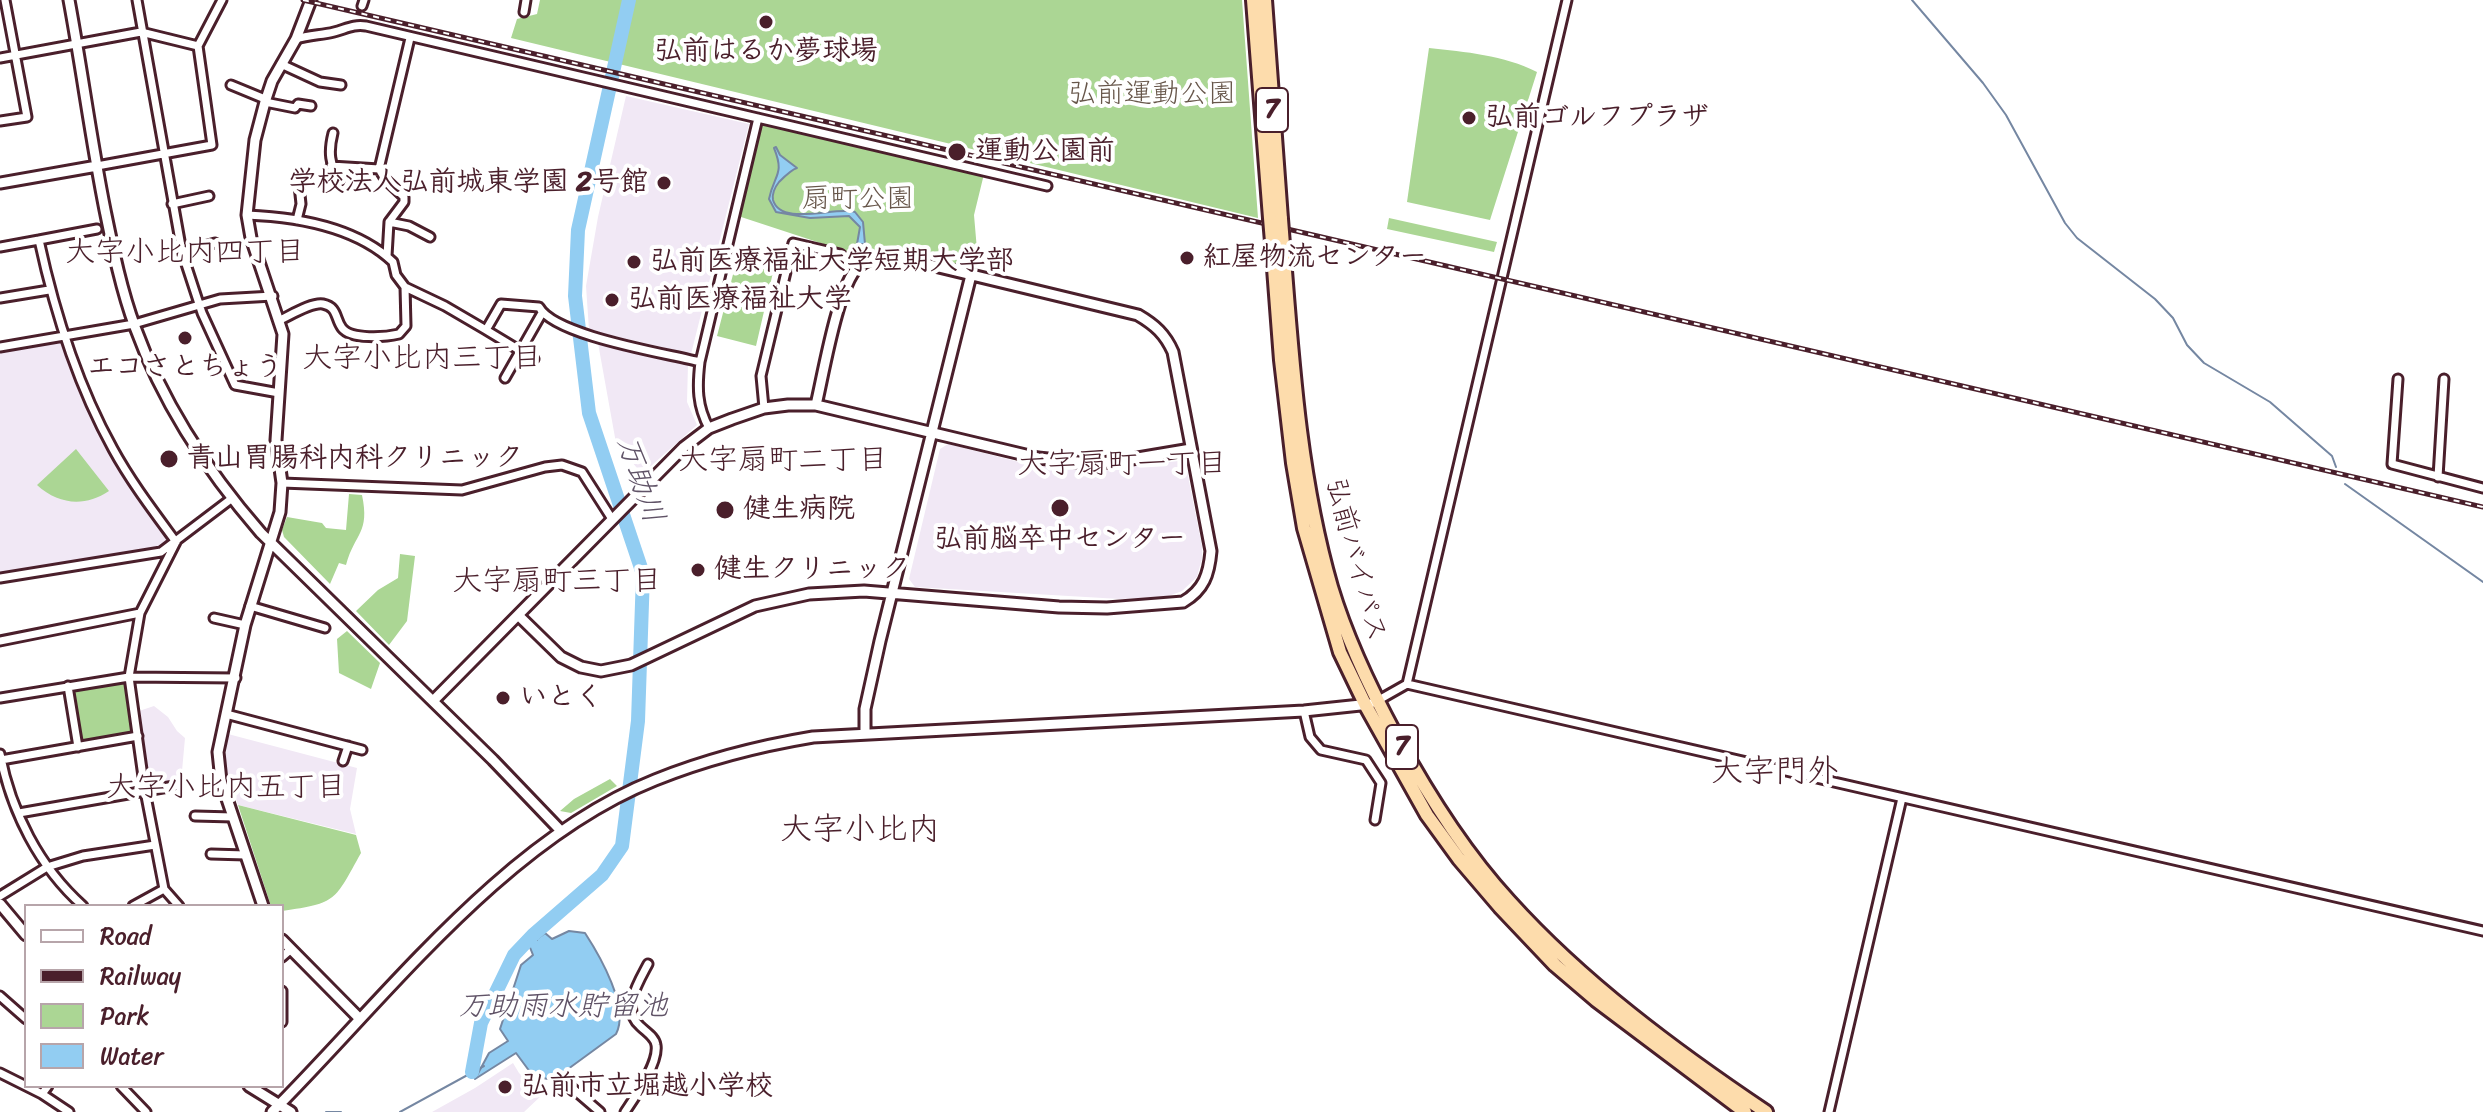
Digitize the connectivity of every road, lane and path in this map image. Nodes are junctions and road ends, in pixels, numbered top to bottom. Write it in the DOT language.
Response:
graph roads {
  1 [pos="5,0"];
  2 [pos="69,0"];
  3 [pos="137,0"];
  4 [pos="222,0"];
  5 [pos="311,0"];
  6 [pos="526,0"];
  7 [pos="1253,0"];
  8 [pos="1265,0"];
  9 [pos="1567,0"];
  10 [pos="524,12"];
  11 [pos="141,32"];
  12 [pos="410,38"];
  13 [pos="296,39"];
  14 [pos="77,45"];
  15 [pos="198,46"];
  16 [pos="16,55"];
  17 [pos="0,58"];
  18 [pos="281,64"];
  19 [pos="231,85"];
  20 [pos="341,85"];
  21 [pos="265,100"];
  22 [pos="311,106"];
  23 [pos="758,118"];
  24 [pos="0,121"];
  25 [pos="333,133"];
  26 [pos="163,153"];
  27 [pos="97,166"];
  28 [pos="331,166"];
  29 [pos="379,169"];
  30 [pos="339,181"];
  31 [pos="0,183"];
  32 [pos="299,185"];
  33 [pos="1047,186"];
  34 [pos="209,196"];
  35 [pos="172,204"];
  36 [pos="247,215"];
  37 [pos="1275,218"];
  38 [pos="297,220"];
  39 [pos="389,222"];
  40 [pos="97,229"];
  41 [pos="430,237"];
  42 [pos="39,240"];
  43 [pos="215,243"];
  44 [pos="0,247"];
  45 [pos="182,252"];
  46 [pos="387,256"];
  47 [pos="856,268"];
  48 [pos="971,275"];
  49 [pos="405,287"];
  50 [pos="49,290"];
  51 [pos="273,296"];
  52 [pos="0,298"];
  53 [pos="199,305"];
  54 [pos="542,313"];
  55 [pos="280,320"];
  56 [pos="134,324"];
  57 [pos="486,330"];
  58 [pos="63,336"];
  59 [pos="0,347"];
  60 [pos="520,351"];
  61 [pos="534,359"];
  62 [pos="700,362"];
  63 [pos="505,378"];
  64 [pos="2398,379"];
  65 [pos="2444,379"];
  66 [pos="279,393"];
  67 [pos="816,405"];
  68 [pos="764,408"];
  69 [pos="709,428"];
  70 [pos="933,433"];
  71 [pos="1191,449"];
  72 [pos="2438,477"];
  73 [pos="282,483"];
  74 [pos="2483,488"];
  75 [pos="231,499"];
  76 [pos="615,516"];
  77 [pos="176,542"];
  78 [pos="269,542"];
  79 [pos="0,578"];
  80 [pos="893,595"];
  81 [pos="250,606"];
  82 [pos="140,613"];
  83 [pos="518,615"];
  84 [pos="214,618"];
  85 [pos="245,625"];
  86 [pos="325,628"];
  87 [pos="0,641"];
  88 [pos="129,677"];
  89 [pos="236,678"];
  90 [pos="1407,684"];
  91 [pos="68,686"];
  92 [pos="0,698"];
  93 [pos="433,701"];
  94 [pos="1371,704"];
  95 [pos="1304,711"];
  96 [pos="226,714"];
  97 [pos="865,733"];
  98 [pos="138,736"];
  99 [pos="348,746"];
  100 [pos="78,747"];
  101 [pos="362,750"];
  102 [pos="1,757"];
  103 [pos="343,761"];
  104 [pos="180,785"];
  105 [pos="145,791"];
  106 [pos="1902,798"];
  107 [pos="19,813"];
  108 [pos="195,816"];
  109 [pos="233,817"];
  110 [pos="1375,820"];
  111 [pos="561,831"];
  112 [pos="155,845"];
  113 [pos="211,854"];
  114 [pos="246,855"];
  115 [pos="47,867"];
  116 [pos="164,889"];
  117 [pos="0,896"];
  118 [pos="0,904"];
  119 [pos="81,904"];
  120 [pos="137,904"];
  121 [pos="177,904"];
  122 [pos="262,904"];
  123 [pos="2483,931"];
  124 [pos="24,933"];
  125 [pos="286,954"];
  126 [pos="648,964"];
  127 [pos="0,996"];
  128 [pos="24,1017"];
  129 [pos="360,1019"];
  130 [pos="0,1073"];
  131 [pos="564,1081"];
  132 [pos="24,1085"];
  133 [pos="30,1088"];
  134 [pos="46,1088"];
  135 [pos="123,1088"];
  136 [pos="251,1088"];
  137 [pos="42,1094"];
  138 [pos="276,1108"];
  139 [pos="69,1112"];
  140 [pos="146,1112"];
  141 [pos="291,1112"];
  142 [pos="600,1112"];
  143 [pos="625,1112"];
  144 [pos="1745,1112"];
  145 [pos="1766,1112"];
  146 [pos="1829,1112"];
  1 -- 16 [label="street"];
  2 -- 14 [label="street"];
  3 -- 11 [label="street"];
  4 -- 15 [label="street"];
  5 -- 13 [label="street"];
  6 -- 10 [label="street"];
  7 -- 37 [label="highway, 弘前バイパス / 7"];
  8 -- 37 [label="highway, 弘前バイパス / 7"];
  9 -- 90 [label="street"];
  11 -- 14 [label="street"];
  11 -- 15 [label="street"];
  11 -- 26 [label="street"];
  12 -- 13 [label="street"];
  12 -- 23 [label="street"];
  12 -- 29 [label="street"];
  13 -- 18 [label="street"];
  14 -- 16 [label="street"];
  14 -- 27 [label="street"];
  15 -- 26 [label="street"];
  16 -- 17 [label="street"];
  16 -- 24 [label="street"];
  18 -- 20 [label="street"];
  18 -- 21 [label="street"];
  19 -- 21 [label="street"];
  21 -- 22 [label="street"];
  21 -- 36 [label="street"];
  23 -- 33 [label="street"];
  23 -- 62 [label="street"];
  25 -- 28 [label="street"];
  26 -- 27 [label="street"];
  26 -- 35 [label="street"];
  27 -- 31 [label="street"];
  27 -- 56 [label="street"];
  28 -- 29 [label="street"];
  28 -- 30 [label="street"];
  29 -- 39 [label="street"];
  32 -- 38 [label="street"];
  34 -- 35 [label="street"];
  35 -- 45 [label="street"];
  36 -- 38 [label="street"];
  36 -- 51 [label="street"];
  37 -- 94 [label="highway, 弘前バイパス / 7, bridge"];
  38 -- 46 [label="street"];
  39 -- 41 [label="street"];
  39 -- 46 [label="street"];
  40 -- 42 [label="street"];
  42 -- 44 [label="street"];
  42 -- 50 [label="street"];
  43 -- 45 [label="street"];
  45 -- 53 [label="street"];
  46 -- 49 [label="street"];
  47 -- 48 [label="street"];
  47 -- 67 [label="street"];
  47 -- 68 [label="street"];
  48 -- 70 [label="street"];
  48 -- 71 [label="street"];
  49 -- 55 [label="street"];
  49 -- 57 [label="street"];
  50 -- 52 [label="street"];
  50 -- 58 [label="street"];
  51 -- 53 [label="street"];
  51 -- 55 [label="street"];
  53 -- 56 [label="street"];
  53 -- 66 [label="street"];
  54 -- 57 [label="street"];
  54 -- 60 [label="street"];
  54 -- 62 [label="street"];
  55 -- 66 [label="street"];
  56 -- 58 [label="street"];
  56 -- 75 [label="street"];
  57 -- 60 [label="street"];
  58 -- 59 [label="street"];
  58 -- 77 [label="street"];
  60 -- 61 [label="street"];
  60 -- 63 [label="street"];
  62 -- 69 [label="street"];
  64 -- 72 [label="street"];
  65 -- 72 [label="street"];
  66 -- 73 [label="street"];
  67 -- 68 [label="street"];
  67 -- 70 [label="street"];
  68 -- 69 [label="street"];
  69 -- 76 [label="street"];
  70 -- 71 [label="street"];
  70 -- 80 [label="street"];
  71 -- 80 [label="street"];
  72 -- 74 [label="street"];
  73 -- 76 [label="street"];
  73 -- 78 [label="street"];
  75 -- 77 [label="street"];
  75 -- 78 [label="street"];
  76 -- 83 [label="street"];
  77 -- 79 [label="street"];
  77 -- 82 [label="street"];
  78 -- 81 [label="street"];
  78 -- 93 [label="street"];
  80 -- 83 [label="street"];
  80 -- 97 [label="street"];
  81 -- 85 [label="street"];
  81 -- 86 [label="street"];
  82 -- 87 [label="street"];
  82 -- 88 [label="street"];
  83 -- 93 [label="street"];
  84 -- 85 [label="street"];
  85 -- 89 [label="street"];
  88 -- 89 [label="street"];
  88 -- 91 [label="street"];
  88 -- 98 [label="street"];
  89 -- 96 [label="street"];
  90 -- 94 [label="street"];
  90 -- 106 [label="street"];
  91 -- 92 [label="street"];
  91 -- 100 [label="street"];
  93 -- 111 [label="street"];
  94 -- 95 [label="street"];
  94 -- 144 [label="highway, 弘前バイパス / 7"];
  94 -- 145 [label="highway, 弘前バイパス / 7"];
  95 -- 97 [label="street"];
  95 -- 110 [label="street"];
  96 -- 99 [label="street"];
  96 -- 109 [label="street"];
  97 -- 111 [label="street"];
  98 -- 100 [label="street"];
  98 -- 105 [label="street"];
  99 -- 101 [label="street"];
  99 -- 103 [label="street"];
  100 -- 102 [label="street"];
  102 -- 107 [label="street"];
  104 -- 105 [label="street"];
  105 -- 107 [label="street"];
  105 -- 112 [label="street"];
  106 -- 123 [label="street"];
  106 -- 146 [label="street"];
  107 -- 115 [label="street"];
  108 -- 109 [label="street"];
  109 -- 114 [label="street"];
  111 -- 129 [label="street"];
  112 -- 115 [label="street"];
  112 -- 116 [label="street"];
  113 -- 114 [label="street"];
  114 -- 122 [label="street"];
  115 -- 117 [label="street"];
  115 -- 119 [label="street"];
  116 -- 120 [label="street"];
  116 -- 121 [label="street"];
  118 -- 124 [label="street"];
  125 -- 129 [label="street"];
  126 -- 143 [label="street"];
  127 -- 128 [label="street"];
  129 -- 138 [label="street"];
  130 -- 132 [label="street"];
  131 -- 142 [label="street"];
  133 -- 137 [label="street"];
  134 -- 137 [label="street"];
  135 -- 140 [label="street"];
  136 -- 138 [label="street"];
  137 -- 139 [label="street"];
  138 -- 141 [label="street"];
}
